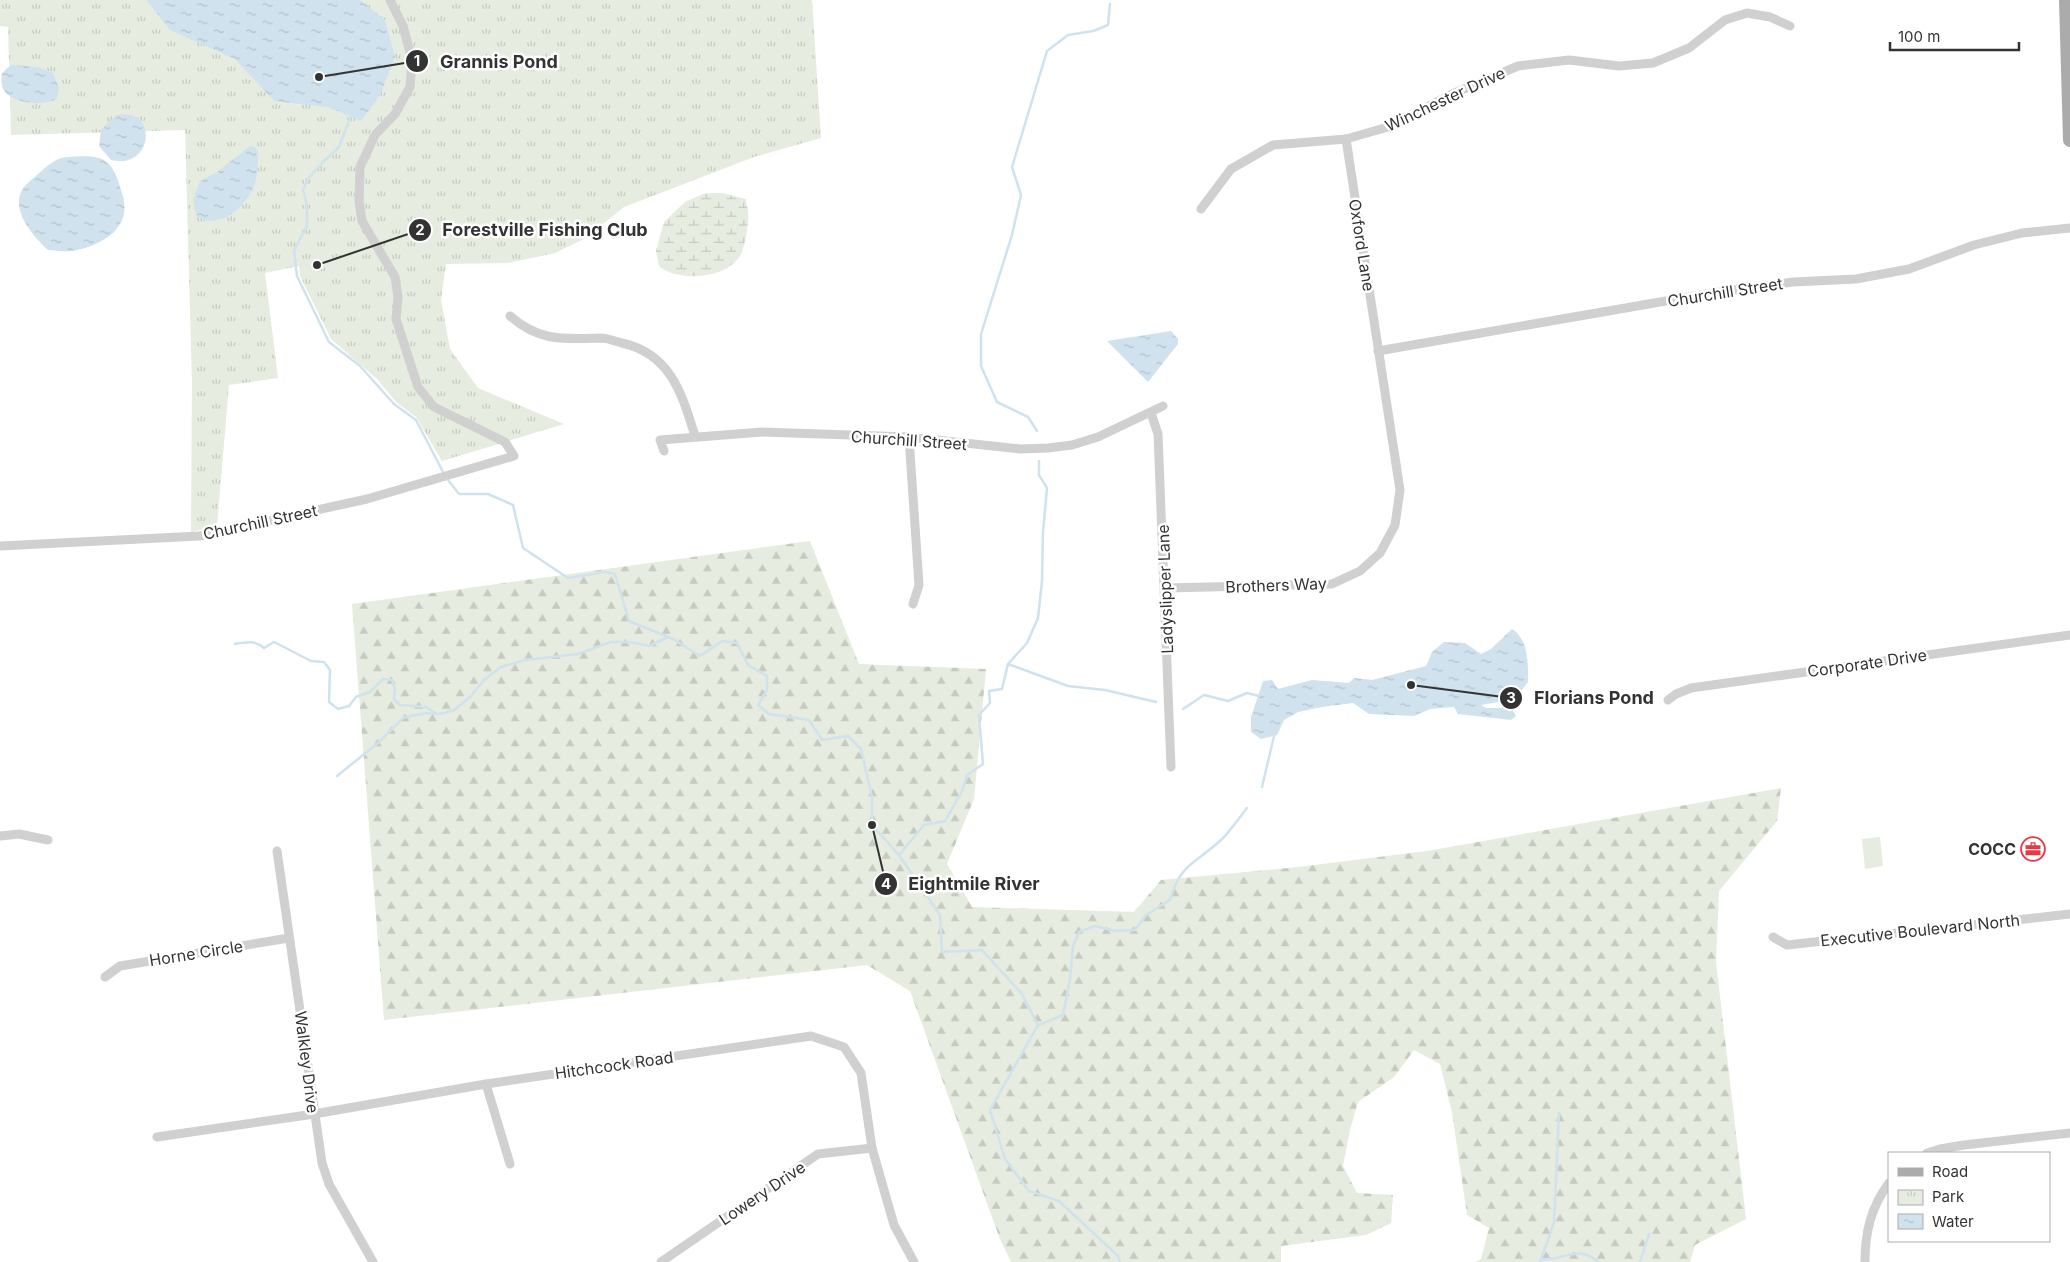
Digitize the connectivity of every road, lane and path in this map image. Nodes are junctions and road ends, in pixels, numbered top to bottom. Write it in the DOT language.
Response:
graph roads {
  1 [pos="390,0"];
  2 [pos="2066,0"];
  3 [pos="1790,26"];
  4 [pos="1346,140"];
  5 [pos="2070,140"];
  6 [pos="1201,210"];
  7 [pos="2070,228"];
  8 [pos="510,316"];
  9 [pos="1378,351"];
  10 [pos="1163,406"];
  11 [pos="1151,413"];
  12 [pos="695,436"];
  13 [pos="909,437"];
  14 [pos="664,451"];
  15 [pos="0,546"];
  16 [pos="1165,588"];
  17 [pos="913,604"];
  18 [pos="2070,635"];
  19 [pos="1668,700"];
  20 [pos="1171,767"];
  21 [pos="0,836"];
  22 [pos="48,840"];
  23 [pos="277,851"];
  24 [pos="2070,914"];
  25 [pos="1773,937"];
  26 [pos="289,938"];
  27 [pos="105,977"];
  28 [pos="486,1084"];
  29 [pos="314,1114"];
  30 [pos="2070,1134"];
  31 [pos="157,1137"];
  32 [pos="872,1148"];
  33 [pos="1930,1152"];
  34 [pos="510,1164"];
  35 [pos="1888,1184"];
  36 [pos="373,1262"];
  37 [pos="661,1262"];
  38 [pos="914,1262"];
  39 [pos="1865,1262"];
  1 -- 15 [label="street, Churchill Street"];
  2 -- 5 [label="main road"];
  3 -- 4 [label="street, Winchester Drive"];
  4 -- 6 [label="street, Winchester Drive"];
  4 -- 9 [label="street, Oxford Lane"];
  7 -- 9 [label="street, Churchill Street"];
  8 -- 12 [label="street"];
  9 -- 16 [label="street, Brothers Way"];
  10 -- 11 [label="street, Churchill Street"];
  11 -- 13 [label="street, Churchill Street"];
  11 -- 16 [label="street, Ladyslipper Lane"];
  12 -- 13 [label="street, Churchill Street"];
  12 -- 14 [label="street, Churchill Street"];
  13 -- 17 [label="street"];
  16 -- 20 [label="street, Ladyslipper Lane"];
  18 -- 19 [label="street, Corporate Drive"];
  21 -- 22 [label="street"];
  23 -- 26 [label="street, Walkley Drive"];
  24 -- 25 [label="street, Executive Boulevard North"];
  26 -- 27 [label="street, Horne Circle"];
  26 -- 29 [label="street, Walkley Drive"];
  28 -- 29 [label="street, Hitchcock Road"];
  28 -- 32 [label="street, Hitchcock Road"];
  28 -- 34 [label="street"];
  29 -- 31 [label="street, Hitchcock Road"];
  29 -- 36 [label="street, Walkley Drive"];
  30 -- 33 [label="street"];
  32 -- 37 [label="street, Lowery Drive"];
  32 -- 38 [label="street, Hitchcock Road"];
  35 -- 39 [label="street"];
}
